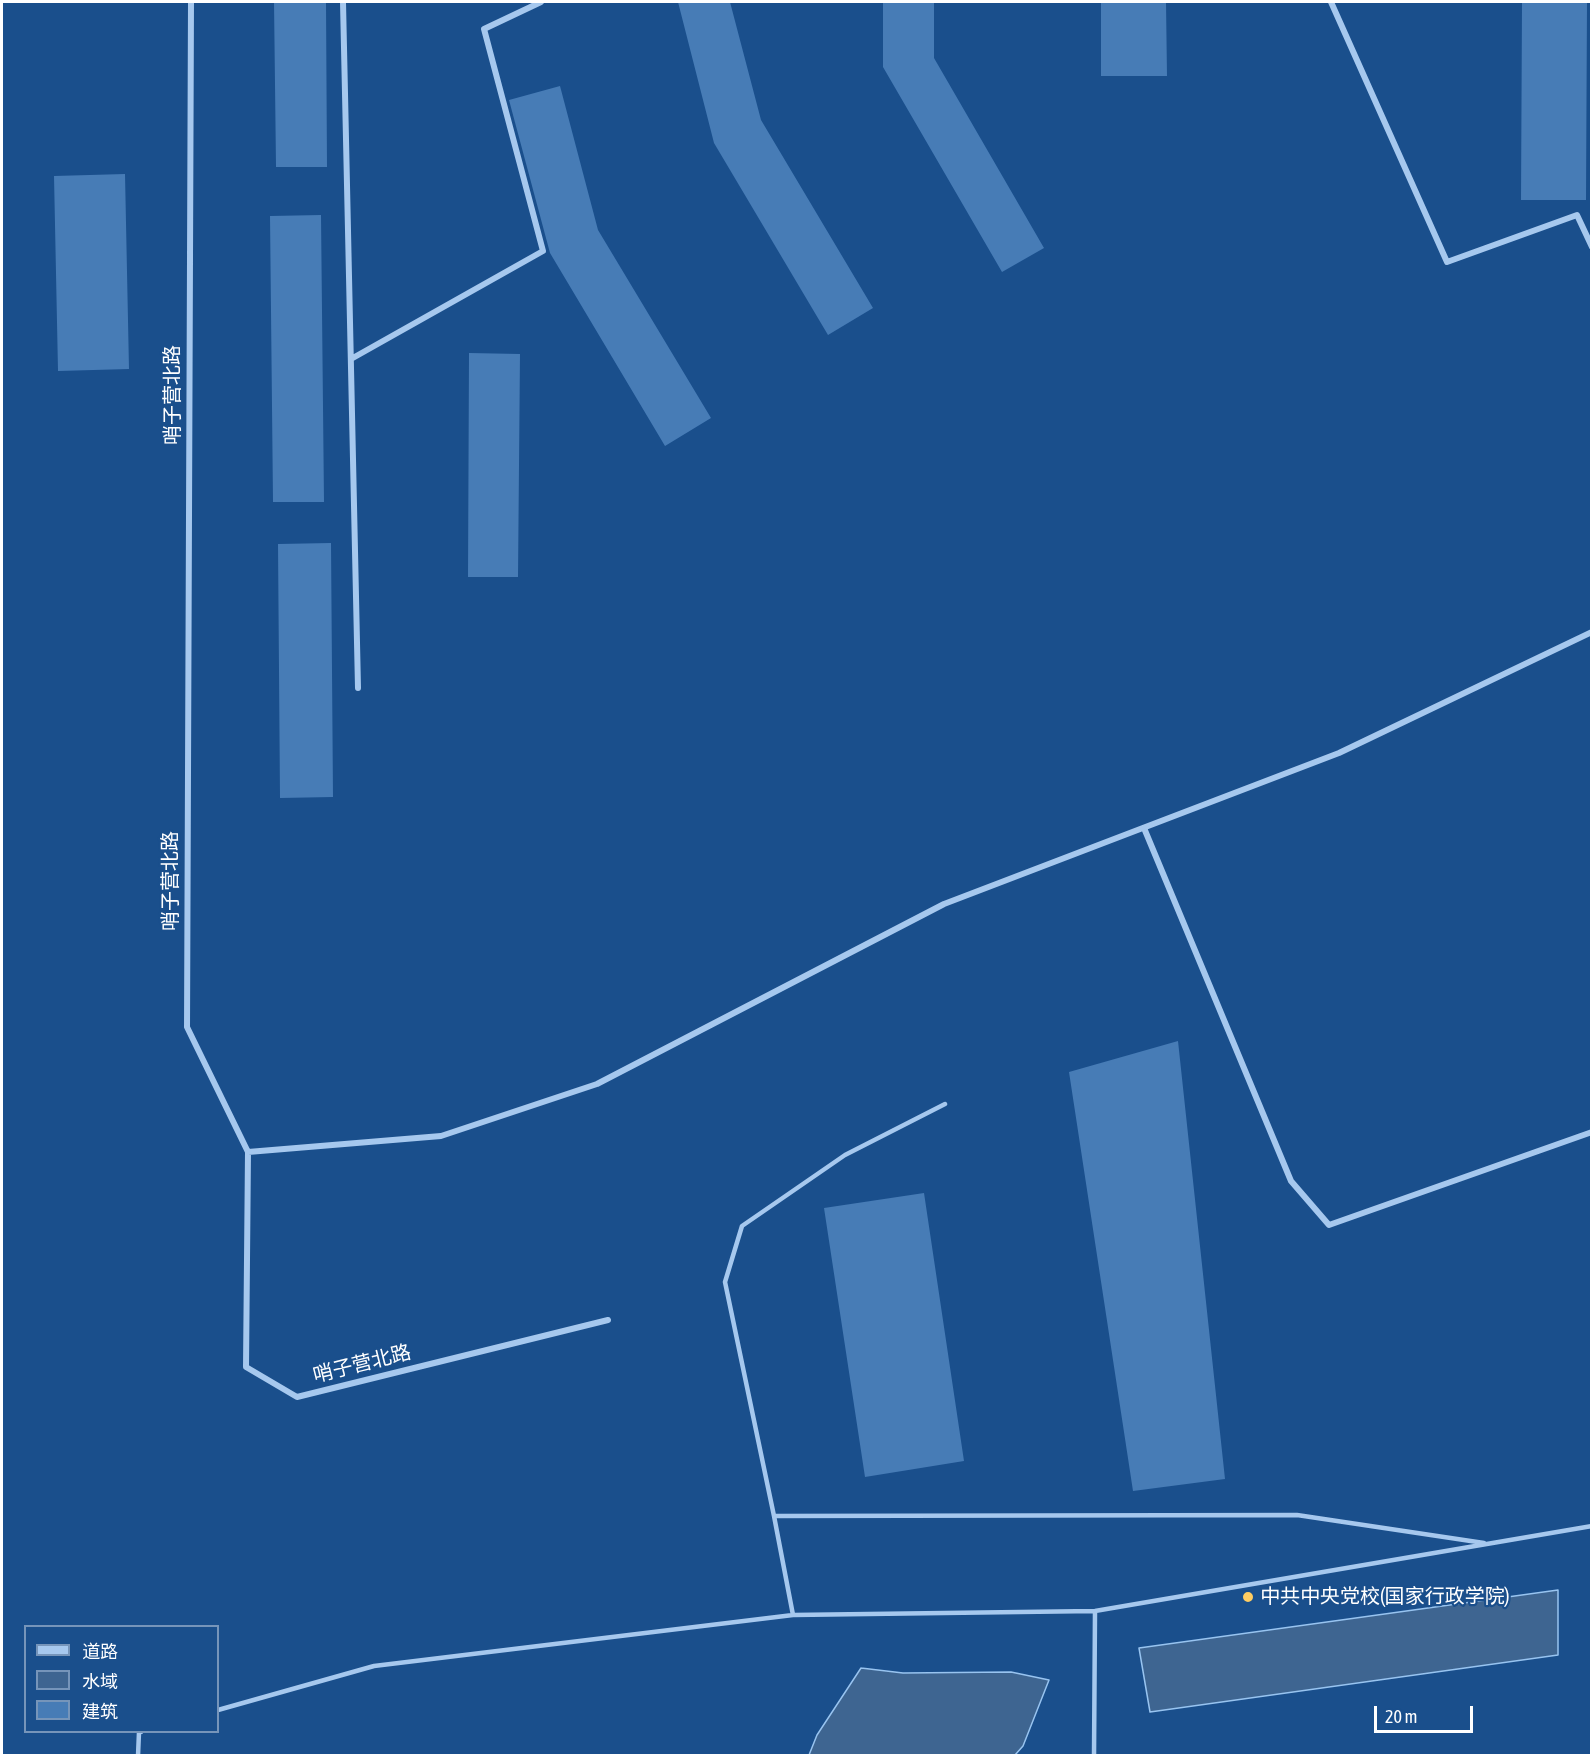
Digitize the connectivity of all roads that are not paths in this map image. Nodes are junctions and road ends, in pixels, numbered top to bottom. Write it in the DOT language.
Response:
graph roads {
  1 [pos="191,2"];
  2 [pos="343,2"];
  3 [pos="541,2"];
  4 [pos="1331,2"];
  5 [pos="1592,247"];
  6 [pos="351,359"];
  7 [pos="1592,632"];
  8 [pos="358,688"];
  9 [pos="1144,828"];
  10 [pos="945,1104"];
  11 [pos="1592,1132"];
  12 [pos="248,1152"];
  13 [pos="608,1320"];
  14 [pos="774,1516"];
  15 [pos="1592,1526"];
  16 [pos="1489,1544"];
  17 [pos="1095,1611"];
  18 [pos="793,1615"];
  19 [pos="219,1710"];
  20 [pos="139,1733"];
  21 [pos="138,1755"];
  22 [pos="1094,1755"];
  1 -- 12 [label="street, 哨子营北路"];
  2 -- 6 [label="street"];
  3 -- 6 [label="street"];
  4 -- 5 [label="street"];
  6 -- 8 [label="street"];
  7 -- 9 [label="street"];
  9 -- 11 [label="street"];
  9 -- 12 [label="street"];
  10 -- 14 [label="lane"];
  12 -- 13 [label="street, 哨子营北路"];
  14 -- 16 [label="lane"];
  14 -- 18 [label="lane"];
  15 -- 16 [label="lane"];
  16 -- 17 [label="lane"];
  17 -- 18 [label="lane"];
  17 -- 22 [label="lane"];
  18 -- 19 [label="lane"];
  20 -- 21 [label="lane"];
}
